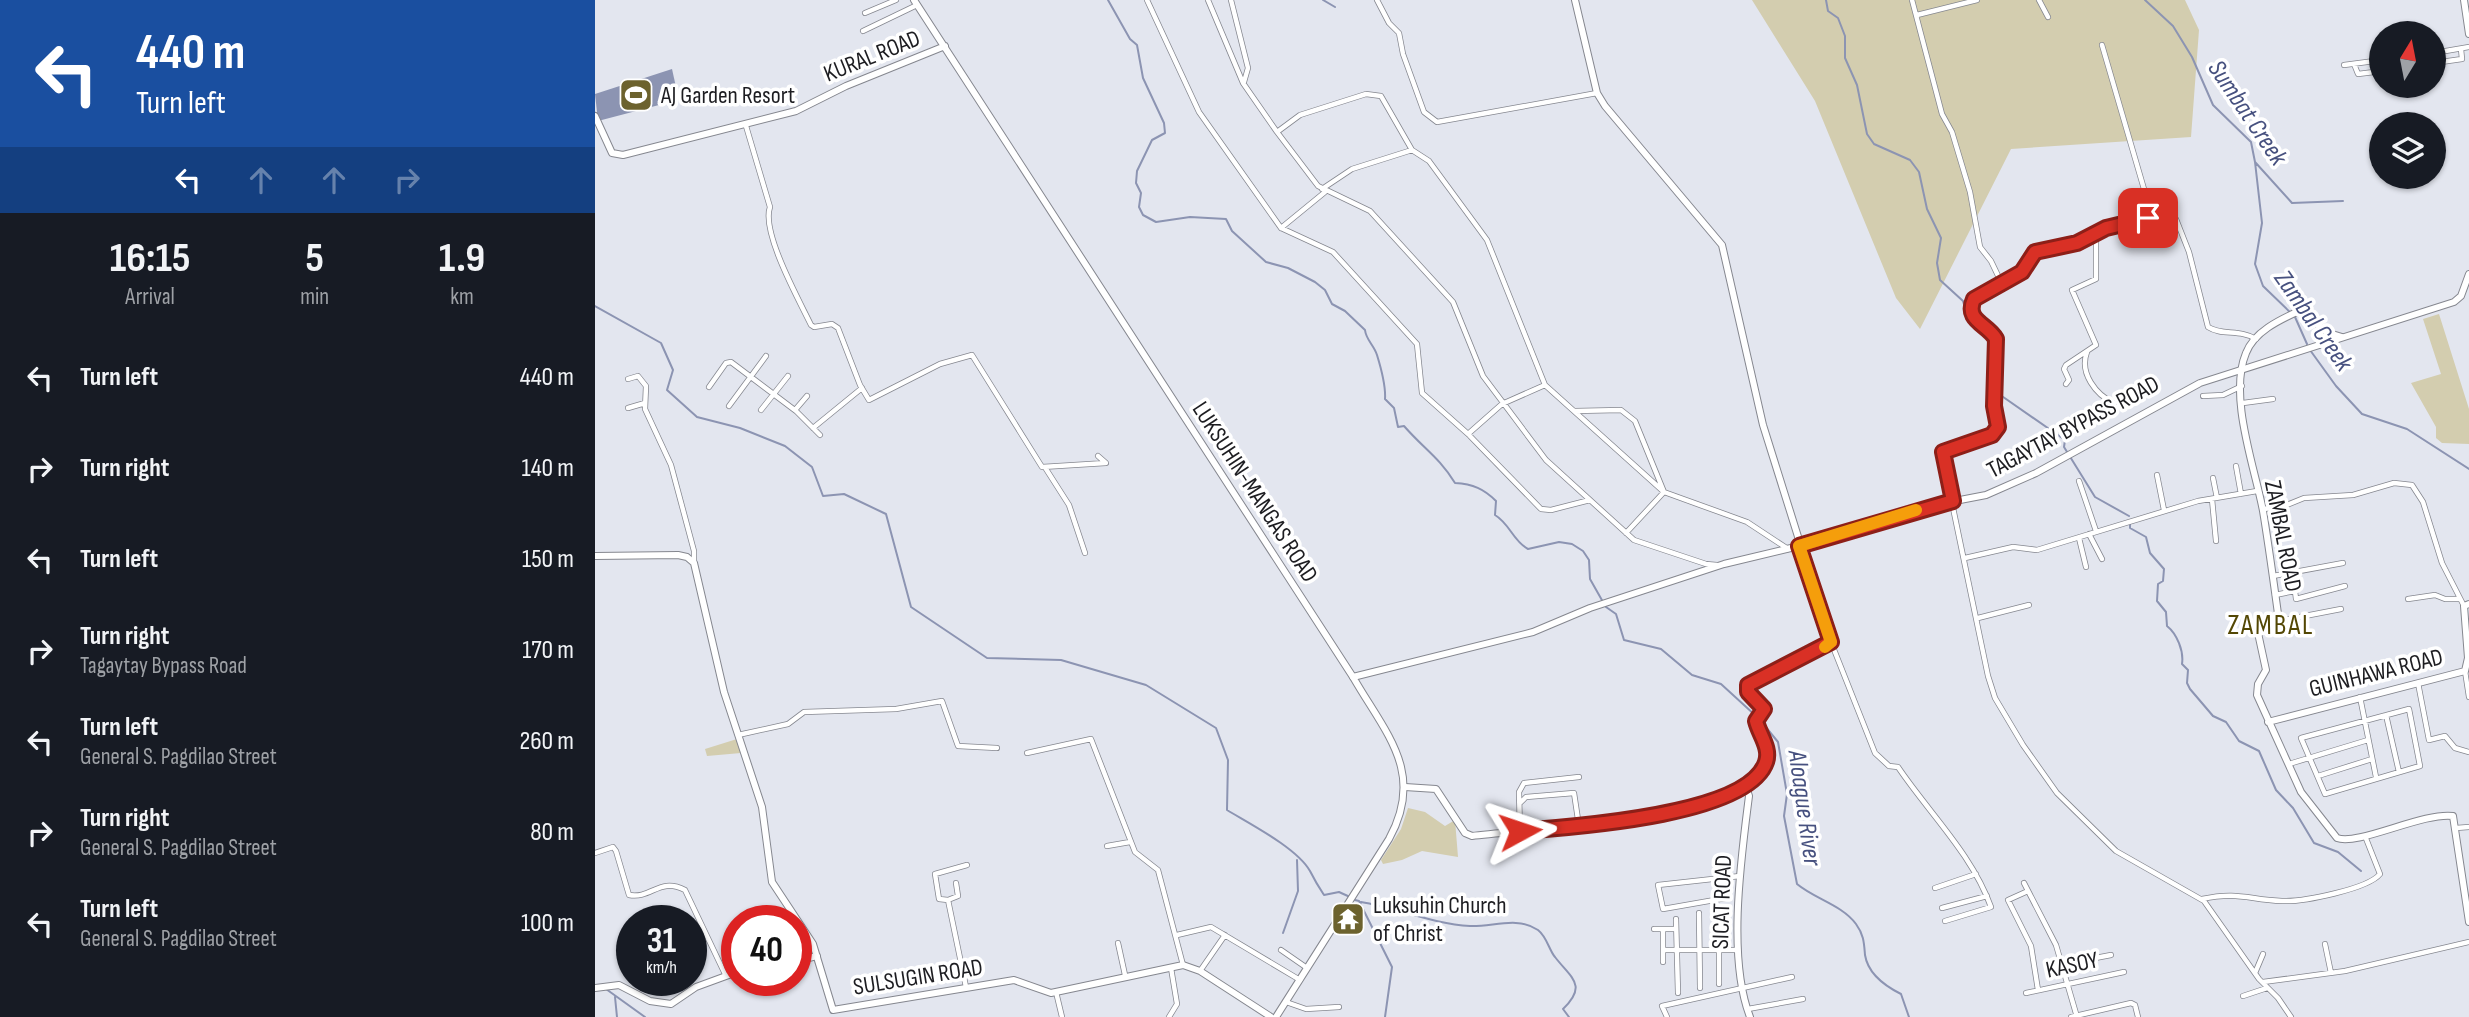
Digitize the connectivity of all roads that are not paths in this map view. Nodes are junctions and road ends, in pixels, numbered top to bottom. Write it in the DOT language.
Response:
graph roads {
  1 [pos="896,0"];
  2 [pos="1147,0"];
  3 [pos="1208,0"];
  4 [pos="1231,0"];
  5 [pos="1377,0"];
  6 [pos="1575,0"];
  7 [pos="1912,0"];
  8 [pos="1977,0"];
  9 [pos="2039,0"];
  10 [pos="2464,0"];
  11 [pos="916,2"];
  12 [pos="865,13"];
  13 [pos="1917,15"];
  14 [pos="2048,17"];
  15 [pos="863,31"];
  16 [pos="2469,34"];
  17 [pos="2102,45"];
  18 [pos="945,46"];
  19 [pos="2469,47"];
  20 [pos="2461,49"];
  21 [pos="2447,51"];
  22 [pos="2447,61"];
  23 [pos="2369,62"];
  24 [pos="2354,64"];
  25 [pos="2344,65"];
  26 [pos="2369,73"];
  27 [pos="1244,83"];
  28 [pos="1597,93"];
  29 [pos="595,116"];
  30 [pos="746,126"];
  31 [pos="1277,132"];
  32 [pos="1412,150"];
  33 [pos="1324,191"];
  34 [pos="2148,218"];
  35 [pos="1280,228"];
  36 [pos="2095,232"];
  37 [pos="2469,274"];
  38 [pos="2002,284"];
  39 [pos="2469,294"];
  40 [pos="2460,298"];
  41 [pos="2348,336"];
  42 [pos="2256,339"];
  43 [pos="2087,352"];
  44 [pos="766,356"];
  45 [pos="2243,370"];
  46 [pos="788,376"];
  47 [pos="750,378"];
  48 [pos="628,379"];
  49 [pos="2066,384"];
  50 [pos="1545,385"];
  51 [pos="2242,386"];
  52 [pos="709,387"];
  53 [pos="862,388"];
  54 [pos="773,395"];
  55 [pos="807,396"];
  56 [pos="2203,396"];
  57 [pos="2273,399"];
  58 [pos="645,402"];
  59 [pos="2114,403"];
  60 [pos="2243,403"];
  61 [pos="1502,404"];
  62 [pos="729,406"];
  63 [pos="628,408"];
  64 [pos="761,410"];
  65 [pos="795,410"];
  66 [pos="1574,411"];
  67 [pos="813,428"];
  68 [pos="1468,433"];
  69 [pos="820,435"];
  70 [pos="1098,456"];
  71 [pos="2236,466"];
  72 [pos="1047,469"];
  73 [pos="2157,475"];
  74 [pos="2213,478"];
  75 [pos="2079,481"];
  76 [pos="2257,491"];
  77 [pos="1664,492"];
  78 [pos="2241,494"];
  79 [pos="2215,499"];
  80 [pos="1591,500"];
  81 [pos="1953,501"];
  82 [pos="2263,509"];
  83 [pos="2164,510"];
  84 [pos="2096,531"];
  85 [pos="1626,533"];
  86 [pos="2089,534"];
  87 [pos="2079,538"];
  88 [pos="2216,541"];
  89 [pos="1799,546"];
  90 [pos="1788,549"];
  91 [pos="1085,553"];
  92 [pos="595,556"];
  93 [pos="1965,558"];
  94 [pos="2102,559"];
  95 [pos="694,563"];
  96 [pos="2343,563"];
  97 [pos="1724,564"];
  98 [pos="2086,567"];
  99 [pos="2272,576"];
  100 [pos="2345,586"];
  101 [pos="2275,594"];
  102 [pos="2409,599"];
  103 [pos="2459,599"];
  104 [pos="2029,605"];
  105 [pos="2466,605"];
  106 [pos="2341,609"];
  107 [pos="1978,618"];
  108 [pos="2279,621"];
  109 [pos="1831,642"];
  110 [pos="2465,671"];
  111 [pos="1353,677"];
  112 [pos="2418,682"];
  113 [pos="2359,697"];
  114 [pos="2469,697"];
  115 [pos="2386,715"];
  116 [pos="2364,719"];
  117 [pos="2268,722"];
  118 [pos="738,735"];
  119 [pos="2368,740"];
  120 [pos="997,748"];
  121 [pos="2469,752"];
  122 [pos="1027,753"];
  123 [pos="2309,757"];
  124 [pos="2372,759"];
  125 [pos="2289,764"];
  126 [pos="2399,772"];
  127 [pos="2318,776"];
  128 [pos="1579,777"];
  129 [pos="2376,777"];
  130 [pos="1405,787"];
  131 [pos="1746,787"];
  132 [pos="1519,803"];
  133 [pos="1579,826"];
  134 [pos="2469,827"];
  135 [pos="2456,828"];
  136 [pos="1520,831"];
  137 [pos="2365,836"];
  138 [pos="1130,842"];
  139 [pos="1107,846"];
  140 [pos="595,853"];
  141 [pos="967,865"];
  142 [pos="1976,874"];
  143 [pos="1740,876"];
  144 [pos="1724,877"];
  145 [pos="956,883"];
  146 [pos="2024,883"];
  147 [pos="1934,888"];
  148 [pos="2028,891"];
  149 [pos="1987,896"];
  150 [pos="2201,899"];
  151 [pos="948,900"];
  152 [pos="1942,908"];
  153 [pos="1719,909"];
  154 [pos="1699,914"];
  155 [pos="1676,919"];
  156 [pos="1945,921"];
  157 [pos="2469,922"];
  158 [pos="1654,929"];
  159 [pos="1663,929"];
  160 [pos="1676,929"];
  161 [pos="1177,935"];
  162 [pos="1225,935"];
  163 [pos="1118,943"];
  164 [pos="2469,943"];
  165 [pos="2325,944"];
  166 [pos="1281,950"];
  167 [pos="1663,950"];
  168 [pos="1677,950"];
  169 [pos="1699,950"];
  170 [pos="1718,950"];
  171 [pos="1739,950"];
  172 [pos="2263,954"];
  173 [pos="2111,955"];
  174 [pos="817,956"];
  175 [pos="812,957"];
  176 [pos="1663,962"];
  177 [pos="2064,964"];
  178 [pos="1183,965"];
  179 [pos="721,966"];
  180 [pos="1171,967"];
  181 [pos="1307,968"];
  182 [pos="1200,971"];
  183 [pos="2124,972"];
  184 [pos="2331,973"];
  185 [pos="2255,974"];
  186 [pos="1125,975"];
  187 [pos="721,976"];
  188 [pos="1792,977"];
  189 [pos="1300,980"];
  190 [pos="2262,982"];
  191 [pos="1719,984"];
  192 [pos="2069,984"];
  193 [pos="1741,987"];
  194 [pos="599,988"];
  195 [pos="966,988"];
  196 [pos="1700,988"];
  197 [pos="2267,988"];
  198 [pos="2038,989"];
  199 [pos="1056,992"];
  200 [pos="1678,993"];
  201 [pos="2026,993"];
  202 [pos="2243,996"];
  203 [pos="1803,999"];
  204 [pos="1286,1002"];
  205 [pos="1339,1007"];
  206 [pos="1747,1009"];
  207 [pos="2105,1009"];
  208 [pos="833,1010"];
  209 [pos="827,1017"];
  210 [pos="1062,1017"];
  211 [pos="1169,1017"];
  212 [pos="1273,1017"];
  213 [pos="1667,1017"];
  214 [pos="1750,1017"];
  215 [pos="2075,1017"];
  216 [pos="2108,1017"];
  217 [pos="2138,1017"];
  218 [pos="2291,1017"];
  1 -- 12 [label="street"];
  2 -- 35 [label="street"];
  3 -- 27 [label="street"];
  4 -- 27 [label="street"];
  5 -- 28 [label="street"];
  6 -- 28 [label="street"];
  7 -- 13 [label="street"];
  8 -- 13 [label="street"];
  9 -- 14 [label="street"];
  10 -- 16 [label="street"];
  11 -- 15 [label="street"];
  11 -- 18 [label="street, LUKSUHIN-MANGAS ROAD"];
  13 -- 38 [label="street"];
  17 -- 34 [label="street"];
  18 -- 30 [label="street, KURAL ROAD"];
  18 -- 111 [label="street, LUKSUHIN-MANGAS ROAD"];
  19 -- 20 [label="street"];
  20 -- 21 [label="street"];
  20 -- 22 [label="street"];
  23 -- 24 [label="street"];
  24 -- 25 [label="street"];
  24 -- 26 [label="street"];
  27 -- 31 [label="street"];
  28 -- 89 [label="street"];
  29 -- 30 [label="street, KURAL ROAD"];
  30 -- 53 [label="street"];
  31 -- 32 [label="street"];
  31 -- 33 [label="street"];
  32 -- 33 [label="street"];
  32 -- 50 [label="street"];
  33 -- 35 [label="street"];
  33 -- 61 [label="street"];
  34 -- 36 [label="street"];
  34 -- 42 [label="street"];
  35 -- 68 [label="street"];
  36 -- 38 [label="street"];
  36 -- 43 [label="street"];
  37 -- 40 [label="street"];
  38 -- 81 [label="street"];
  39 -- 40 [label="street"];
  40 -- 41 [label="street, TAGAYTAY BYPASS ROAD"];
  41 -- 42 [label="street"];
  41 -- 45 [label="street, TAGAYTAY BYPASS ROAD"];
  42 -- 45 [label="street, ZAMBAL ROAD"];
  43 -- 49 [label="street"];
  43 -- 59 [label="street"];
  44 -- 47 [label="street"];
  45 -- 51 [label="street, ZAMBAL ROAD"];
  45 -- 81 [label="street, TAGAYTAY BYPASS ROAD"];
  46 -- 54 [label="street"];
  47 -- 52 [label="street"];
  47 -- 54 [label="street"];
  47 -- 62 [label="street"];
  48 -- 58 [label="street"];
  50 -- 61 [label="street"];
  50 -- 66 [label="street"];
  51 -- 56 [label="street"];
  51 -- 60 [label="street, ZAMBAL ROAD"];
  53 -- 67 [label="street"];
  53 -- 72 [label="street"];
  54 -- 64 [label="street"];
  54 -- 65 [label="street"];
  55 -- 65 [label="street"];
  57 -- 60 [label="street"];
  58 -- 63 [label="street"];
  58 -- 95 [label="street"];
  60 -- 76 [label="street, ZAMBAL ROAD"];
  61 -- 68 [label="street"];
  61 -- 80 [label="street"];
  65 -- 67 [label="street"];
  66 -- 77 [label="street"];
  66 -- 77 [label="street"];
  67 -- 69 [label="street"];
  68 -- 80 [label="street"];
  70 -- 72 [label="street"];
  71 -- 78 [label="street"];
  72 -- 91 [label="street"];
  73 -- 83 [label="street"];
  74 -- 79 [label="street"];
  75 -- 84 [label="street"];
  76 -- 78 [label="street"];
  76 -- 82 [label="street, ZAMBAL ROAD"];
  77 -- 85 [label="street"];
  77 -- 90 [label="street"];
  78 -- 79 [label="street"];
  79 -- 83 [label="street"];
  79 -- 88 [label="street"];
  80 -- 85 [label="street"];
  81 -- 89 [label="street, TAGAYTAY BYPASS ROAD"];
  81 -- 93 [label="street"];
  82 -- 99 [label="street, ZAMBAL ROAD"];
  82 -- 103 [label="street"];
  83 -- 84 [label="street"];
  84 -- 86 [label="street"];
  85 -- 97 [label="street"];
  86 -- 87 [label="street"];
  86 -- 94 [label="street"];
  87 -- 93 [label="street"];
  87 -- 98 [label="street"];
  89 -- 90 [label="street, TAGAYTAY BYPASS ROAD"];
  89 -- 109 [label="street"];
  90 -- 97 [label="street, TAGAYTAY BYPASS ROAD"];
  92 -- 95 [label="street"];
  93 -- 107 [label="street"];
  95 -- 118 [label="street, SULSUGIN ROAD"];
  96 -- 99 [label="street"];
  97 -- 111 [label="street, TAGAYTAY BYPASS ROAD"];
  99 -- 101 [label="street, ZAMBAL ROAD"];
  100 -- 101 [label="street"];
  101 -- 108 [label="street, ZAMBAL ROAD"];
  102 -- 103 [label="street"];
  103 -- 105 [label="street"];
  104 -- 107 [label="street"];
  105 -- 110 [label="street, GUINHAWA ROAD"];
  106 -- 108 [label="street"];
  107 -- 150 [label="street"];
  108 -- 117 [label="street, ZAMBAL ROAD"];
  109 -- 131 [label="street"];
  109 -- 142 [label="street"];
  110 -- 112 [label="street, GUINHAWA ROAD"];
  110 -- 114 [label="street"];
  111 -- 130 [label="street, LUKSUHIN-MANGAS ROAD"];
  112 -- 113 [label="street, GUINHAWA ROAD"];
  112 -- 121 [label="street"];
  113 -- 116 [label="street"];
  113 -- 117 [label="street, GUINHAWA ROAD"];
  115 -- 116 [label="street"];
  115 -- 126 [label="street"];
  115 -- 126 [label="street"];
  116 -- 119 [label="street"];
  116 -- 123 [label="street"];
  117 -- 125 [label="street, ZAMBAL ROAD"];
  118 -- 120 [label="street"];
  118 -- 174 [label="street, SULSUGIN ROAD"];
  119 -- 123 [label="street"];
  119 -- 124 [label="street"];
  122 -- 138 [label="street"];
  123 -- 125 [label="street"];
  123 -- 127 [label="street"];
  124 -- 127 [label="street"];
  124 -- 129 [label="street"];
  125 -- 137 [label="street, ZAMBAL ROAD"];
  126 -- 129 [label="street"];
  127 -- 129 [label="street"];
  128 -- 132 [label="street"];
  130 -- 136 [label="street"];
  130 -- 181 [label="street, LUKSUHIN-MANGAS ROAD"];
  131 -- 133 [label="street"];
  131 -- 143 [label="street, SICAT ROAD"];
  132 -- 133 [label="street"];
  132 -- 136 [label="street"];
  133 -- 136 [label="street"];
  134 -- 135 [label="street"];
  135 -- 137 [label="street, ZAMBAL ROAD"];
  135 -- 157 [label="street"];
  137 -- 150 [label="street"];
  138 -- 139 [label="street"];
  138 -- 161 [label="street"];
  140 -- 179 [label="street"];
  141 -- 151 [label="street"];
  142 -- 147 [label="street"];
  142 -- 149 [label="street"];
  143 -- 144 [label="street"];
  143 -- 171 [label="street, SICAT ROAD"];
  144 -- 144 [label="street"];
  145 -- 151 [label="street"];
  146 -- 148 [label="street"];
  148 -- 177 [label="street"];
  148 -- 198 [label="street"];
  149 -- 152 [label="street"];
  149 -- 156 [label="street"];
  150 -- 185 [label="street"];
  151 -- 195 [label="street"];
  153 -- 170 [label="street"];
  154 -- 169 [label="street"];
  155 -- 160 [label="street"];
  158 -- 159 [label="street"];
  159 -- 160 [label="street"];
  159 -- 167 [label="street"];
  160 -- 168 [label="street"];
  161 -- 162 [label="street"];
  161 -- 178 [label="street"];
  162 -- 182 [label="street"];
  162 -- 189 [label="street"];
  163 -- 186 [label="street"];
  164 -- 184 [label="street"];
  165 -- 184 [label="street"];
  166 -- 181 [label="street"];
  167 -- 168 [label="street"];
  167 -- 176 [label="street"];
  168 -- 169 [label="street"];
  168 -- 200 [label="street"];
  169 -- 170 [label="street"];
  169 -- 196 [label="street"];
  170 -- 171 [label="street"];
  170 -- 191 [label="street"];
  171 -- 193 [label="street, SICAT ROAD"];
  172 -- 185 [label="street"];
  173 -- 177 [label="street"];
  174 -- 175 [label="street"];
  174 -- 208 [label="street, SULSUGIN ROAD"];
  177 -- 192 [label="street"];
  178 -- 180 [label="street"];
  178 -- 182 [label="street"];
  180 -- 186 [label="street"];
  180 -- 211 [label="street"];
  181 -- 189 [label="street, LUKSUHIN-MANGAS ROAD"];
  182 -- 212 [label="street"];
  183 -- 192 [label="street, KASOY"];
  184 -- 190 [label="street"];
  185 -- 190 [label="street"];
  186 -- 199 [label="street"];
  187 -- 194 [label="street"];
  188 -- 193 [label="street"];
  189 -- 204 [label="street, LUKSUHIN-MANGAS ROAD"];
  190 -- 197 [label="street"];
  192 -- 198 [label="street, KASOY"];
  192 -- 215 [label="street"];
  193 -- 206 [label="street, SICAT ROAD"];
  193 -- 213 [label="street"];
  195 -- 199 [label="street, SULSUGIN ROAD"];
  195 -- 208 [label="street, SULSUGIN ROAD"];
  197 -- 202 [label="street"];
  197 -- 218 [label="street"];
  198 -- 201 [label="street, KASOY"];
  199 -- 210 [label="street"];
  203 -- 206 [label="street"];
  204 -- 205 [label="street"];
  204 -- 212 [label="street, LUKSUHIN-MANGAS ROAD"];
  206 -- 214 [label="street, SICAT ROAD"];
  207 -- 215 [label="street"];
  207 -- 216 [label="street"];
  207 -- 217 [label="street"];
  208 -- 209 [label="street"];
}
